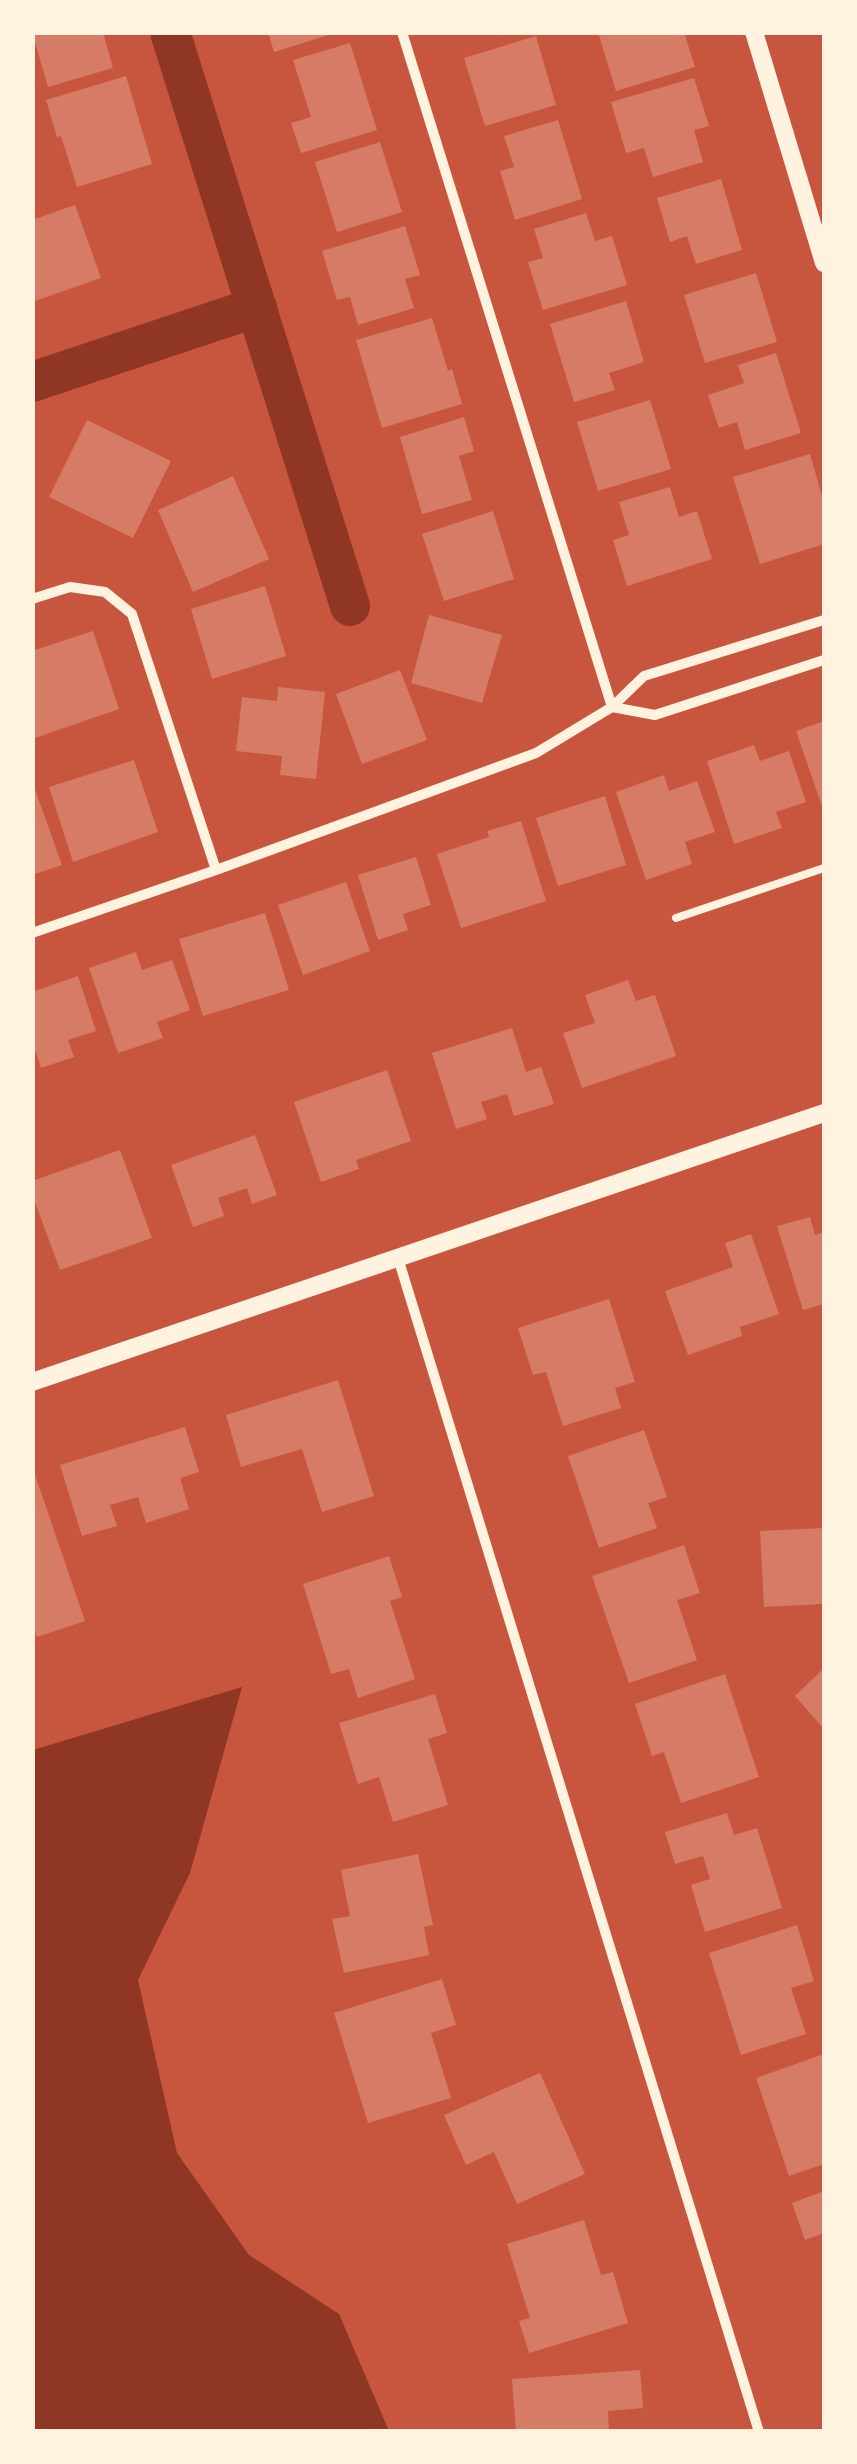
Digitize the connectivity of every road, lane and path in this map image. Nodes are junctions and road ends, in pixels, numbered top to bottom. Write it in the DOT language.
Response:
graph roads {
  1 [pos="402,32"];
  2 [pos="754,32"];
  3 [pos="824,262"];
  4 [pos="32,599"];
  5 [pos="824,620"];
  6 [pos="824,660"];
  7 [pos="612,708"];
  8 [pos="824,868"];
  9 [pos="216,870"];
  10 [pos="676,918"];
  11 [pos="32,933"];
  12 [pos="824,1113"];
  13 [pos="398,1258"];
  14 [pos="32,1382"];
  15 [pos="759,2432"];
  1 -- 7 [label="street"];
  2 -- 3 [label="street"];
  4 -- 9 [label="street"];
  5 -- 7 [label="street"];
  6 -- 7 [label="street"];
  7 -- 9 [label="street"];
  8 -- 10 [label="lane"];
  9 -- 11 [label="street"];
  12 -- 13 [label="street"];
  13 -- 14 [label="street"];
  13 -- 15 [label="street"];
}
